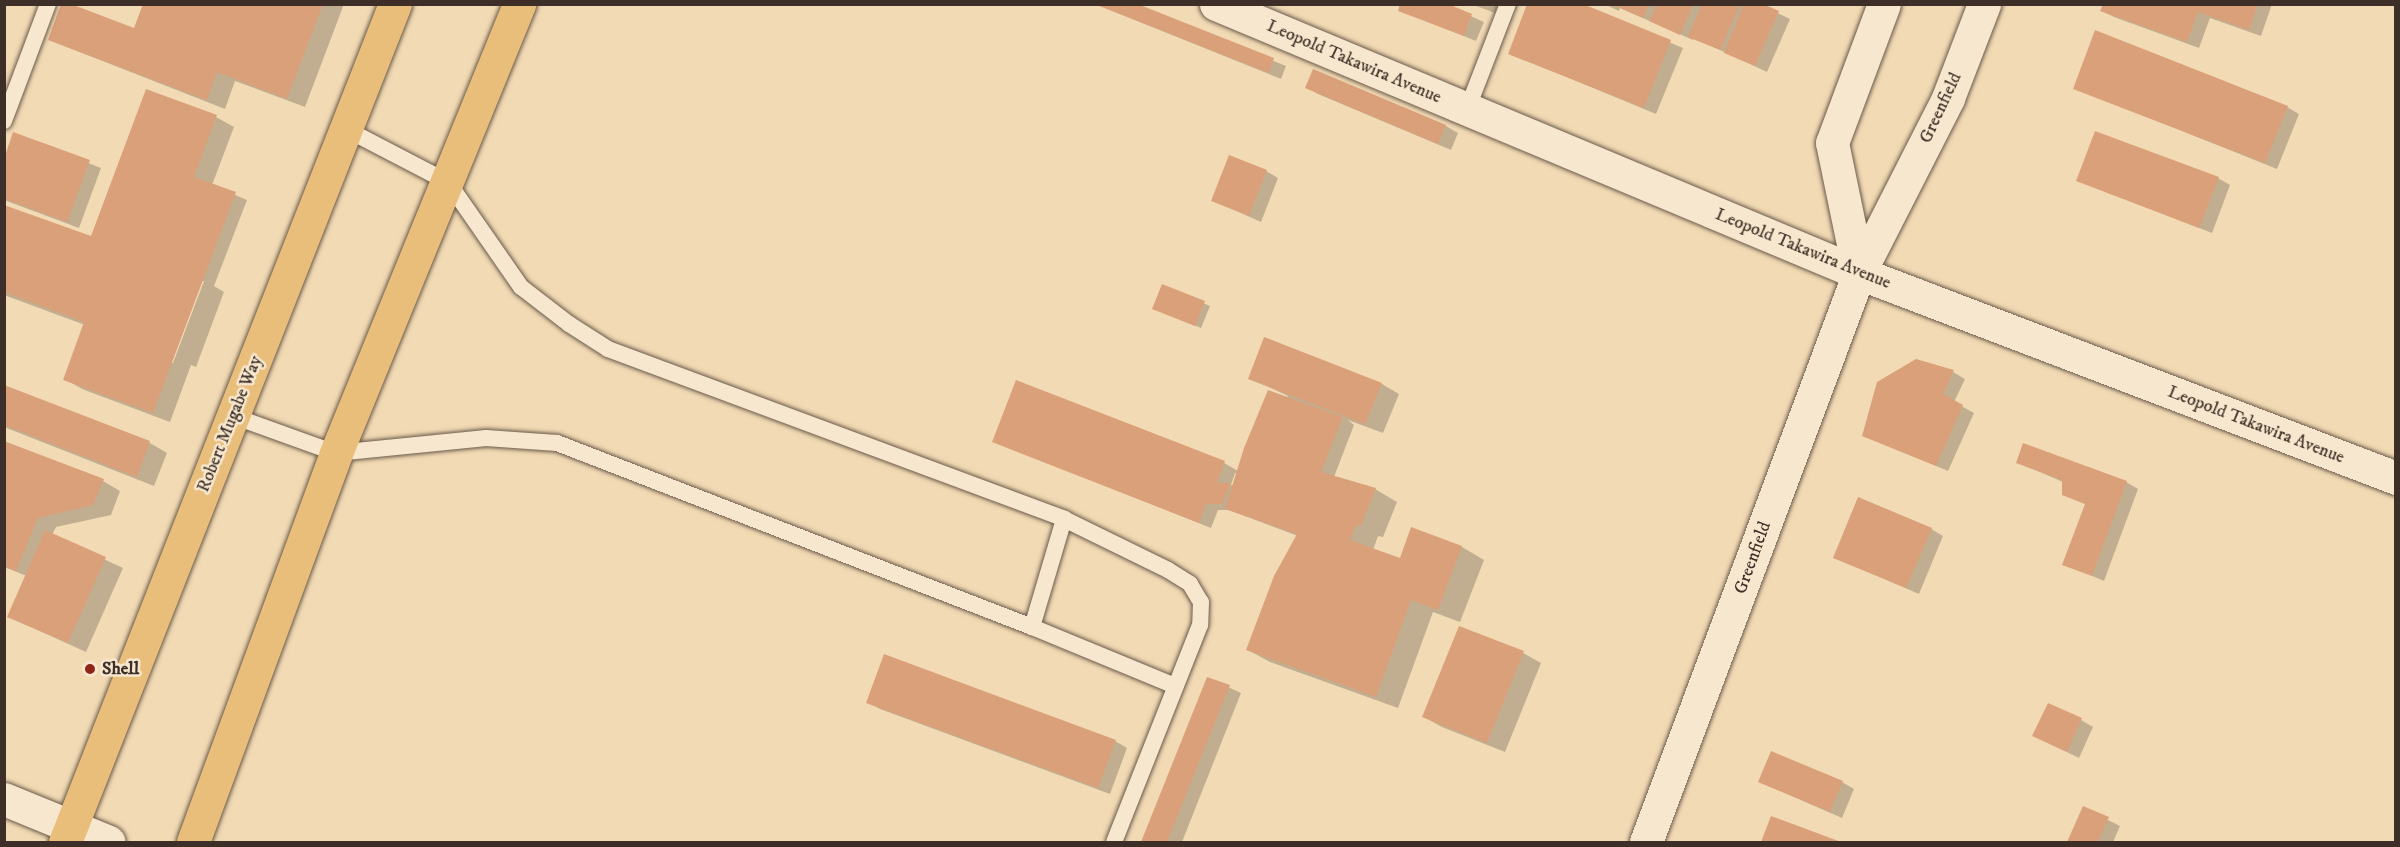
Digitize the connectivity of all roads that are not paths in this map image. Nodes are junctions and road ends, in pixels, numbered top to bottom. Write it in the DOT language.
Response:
graph roads {
  1 [pos="48,4"];
  2 [pos="395,4"];
  3 [pos="519,4"];
  4 [pos="1216,4"];
  5 [pos="1508,4"];
  6 [pos="1884,4"];
  7 [pos="1983,4"];
  8 [pos="1467,110"];
  9 [pos="4,121"];
  10 [pos="346,129"];
  11 [pos="448,182"];
  12 [pos="1859,273"];
  13 [pos="233,416"];
  14 [pos="336,453"];
  15 [pos="2396,478"];
  16 [pos="1064,519"];
  17 [pos="1032,627"];
  18 [pos="1175,686"];
  19 [pos="4,799"];
  20 [pos="67,835"];
  21 [pos="109,843"];
  22 [pos="193,843"];
  23 [pos="1114,843"];
  24 [pos="1646,843"];
  1 -- 9 [label="lane"];
  2 -- 10 [label="highway, Robert Mugabe Way"];
  3 -- 11 [label="highway"];
  4 -- 8 [label="street, Leopold Takawira Avenue"];
  5 -- 8 [label="lane"];
  6 -- 12 [label="street"];
  7 -- 12 [label="street, Greenfield"];
  8 -- 12 [label="street, Leopold Takawira Avenue"];
  10 -- 11 [label="lane"];
  10 -- 13 [label="highway, Robert Mugabe Way"];
  11 -- 14 [label="highway"];
  11 -- 16 [label="lane"];
  12 -- 15 [label="street, Leopold Takawira Avenue"];
  12 -- 24 [label="street, Greenfield"];
  13 -- 14 [label="lane"];
  13 -- 20 [label="highway, Robert Mugabe Way"];
  14 -- 17 [label="lane"];
  14 -- 22 [label="highway"];
  16 -- 17 [label="lane"];
  16 -- 18 [label="lane"];
  17 -- 18 [label="lane"];
  18 -- 23 [label="lane"];
  19 -- 20 [label="street"];
  20 -- 21 [label="street"];
}
